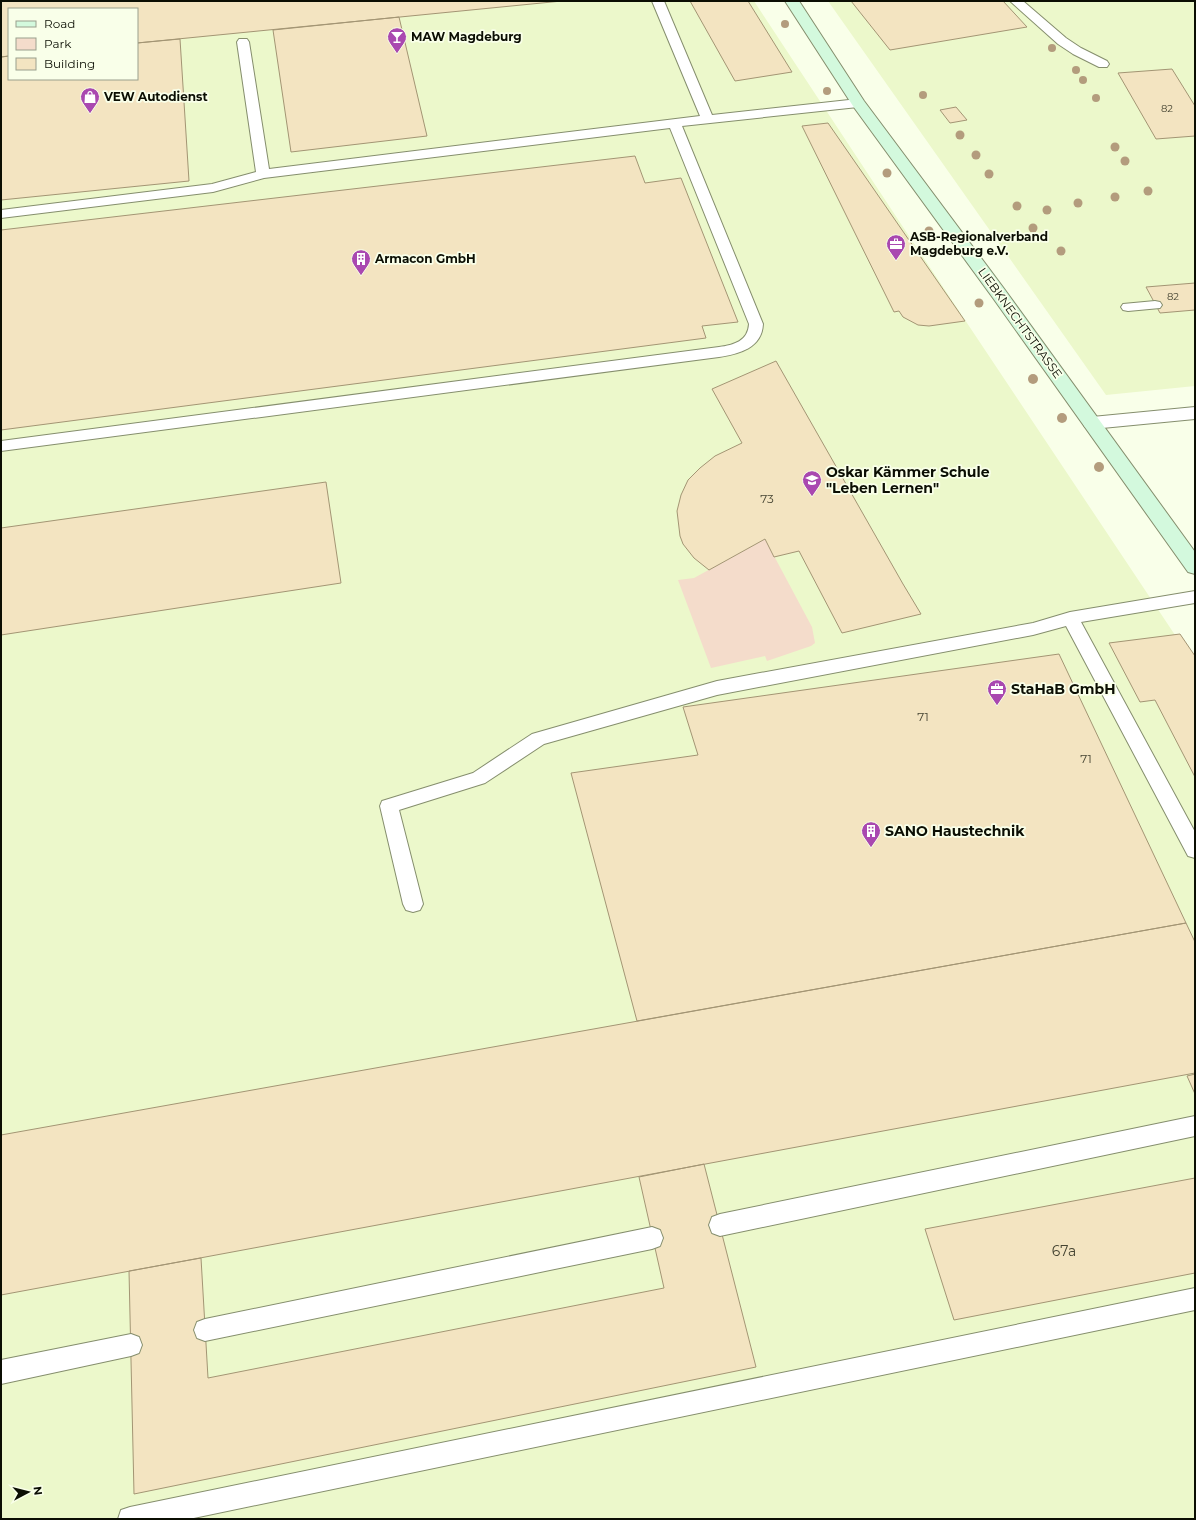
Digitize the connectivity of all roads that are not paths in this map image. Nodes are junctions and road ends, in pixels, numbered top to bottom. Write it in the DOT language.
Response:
graph roads {
  1 [pos="658,1"];
  2 [pos="792,1"];
  3 [pos="1016,1"];
  4 [pos="243,42"];
  5 [pos="1103,64"];
  6 [pos="858,103"];
  7 [pos="708,119"];
  8 [pos="674,123"];
  9 [pos="263,174"];
  10 [pos="1,214"];
  11 [pos="1155,305"];
  12 [pos="1128,307"];
  13 [pos="1195,412"];
  14 [pos="1092,423"];
  15 [pos="1,446"];
  16 [pos="1195,567"];
  17 [pos="1195,597"];
  18 [pos="1070,618"];
  19 [pos="1195,850"];
  20 [pos="413,904"];
  21 [pos="1195,1126"];
  22 [pos="720,1225"];
  23 [pos="652,1238"];
  24 [pos="1195,1299"];
  25 [pos="205,1330"];
  26 [pos="131,1345"];
  27 [pos="1,1372"];
  28 [pos="130,1519"];
  1 -- 7 [label="lane"];
  2 -- 6 [label="street, LIEBKNECHTSTRASSE"];
  3 -- 5 [label="lane"];
  4 -- 9 [label="lane"];
  6 -- 7 [label="lane"];
  6 -- 14 [label="street, LIEBKNECHTSTRASSE"];
  7 -- 8 [label="lane"];
  8 -- 9 [label="lane"];
  8 -- 15 [label="lane"];
  9 -- 10 [label="lane"];
  11 -- 12 [label="lane"];
  13 -- 14 [label="street"];
  14 -- 16 [label="street, LIEBKNECHTSTRASSE"];
  17 -- 18 [label="lane"];
  18 -- 19 [label="lane"];
  18 -- 20 [label="lane"];
  21 -- 22 [label="lane"];
  23 -- 25 [label="lane"];
  24 -- 28 [label="lane"];
  26 -- 27 [label="lane"];
}
